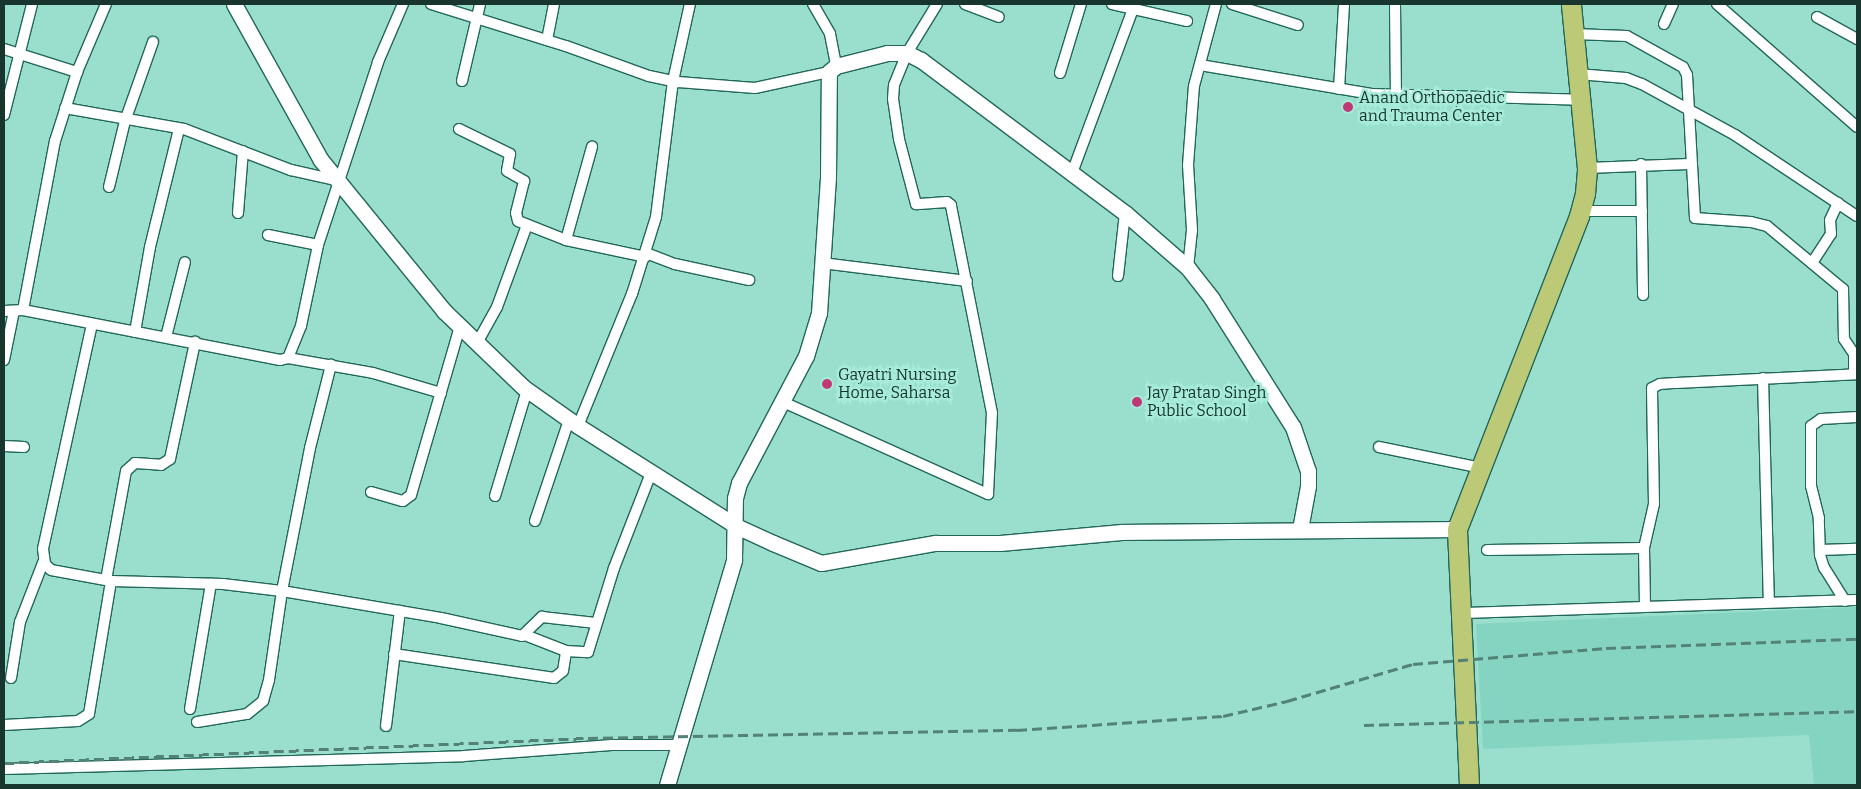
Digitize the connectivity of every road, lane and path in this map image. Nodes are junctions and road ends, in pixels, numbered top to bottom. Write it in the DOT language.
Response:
graph roads {
  1 [pos="32,4"];
  2 [pos="106,4"];
  3 [pos="234,4"];
  4 [pos="404,4"];
  5 [pos="431,4"];
  6 [pos="480,4"];
  7 [pos="554,4"];
  8 [pos="690,4"];
  9 [pos="813,4"];
  10 [pos="937,4"];
  11 [pos="965,4"];
  12 [pos="1081,4"];
  13 [pos="1112,4"];
  14 [pos="1216,4"];
  15 [pos="1232,4"];
  16 [pos="1344,4"];
  17 [pos="1395,4"];
  18 [pos="1572,4"];
  19 [pos="1673,4"];
  20 [pos="1717,4"];
  21 [pos="1134,6"];
  22 [pos="999,17"];
  23 [pos="1817,18"];
  24 [pos="477,19"];
  25 [pos="1187,21"];
  26 [pos="1664,24"];
  27 [pos="1298,25"];
  28 [pos="1574,34"];
  29 [pos="1857,39"];
  30 [pos="547,40"];
  31 [pos="153,42"];
  32 [pos="4,49"];
  33 [pos="19,53"];
  34 [pos="907,53"];
  35 [pos="1200,65"];
  36 [pos="833,69"];
  37 [pos="77,72"];
  38 [pos="1060,73"];
  39 [pos="1578,74"];
  40 [pos="462,81"];
  41 [pos="673,81"];
  42 [pos="1339,89"];
  43 [pos="1396,95"];
  44 [pos="1581,100"];
  45 [pos="65,108"];
  46 [pos="1689,110"];
  47 [pos="4,115"];
  48 [pos="125,121"];
  49 [pos="1857,127"];
  50 [pos="179,129"];
  51 [pos="459,129"];
  52 [pos="592,147"];
  53 [pos="243,151"];
  54 [pos="1641,164"];
  55 [pos="1690,164"];
  56 [pos="1587,168"];
  57 [pos="1072,173"];
  58 [pos="337,183"];
  59 [pos="109,187"];
  60 [pos="1838,203"];
  61 [pos="1125,212"];
  62 [pos="1580,212"];
  63 [pos="1642,212"];
  64 [pos="238,213"];
  65 [pos="1857,216"];
  66 [pos="527,225"];
  67 [pos="268,235"];
  68 [pos="566,240"];
  69 [pos="318,245"];
  70 [pos="645,255"];
  71 [pos="185,262"];
  72 [pos="822,263"];
  73 [pos="1812,263"];
  74 [pos="1188,268"];
  75 [pos="1118,276"];
  76 [pos="749,280"];
  77 [pos="967,280"];
  78 [pos="1643,295"];
  79 [pos="13,311"];
  80 [pos="92,324"];
  81 [pos="460,326"];
  82 [pos="135,332"];
  83 [pos="166,337"];
  84 [pos="195,342"];
  85 [pos="477,343"];
  86 [pos="288,358"];
  87 [pos="4,360"];
  88 [pos="331,364"];
  89 [pos="1856,374"];
  90 [pos="1763,378"];
  91 [pos="527,390"];
  92 [pos="441,393"];
  93 [pos="783,402"];
  94 [pos="1857,418"];
  95 [pos="574,423"];
  96 [pos="4,446"];
  97 [pos="1378,447"];
  98 [pos="24,448"];
  99 [pos="1481,468"];
  100 [pos="651,473"];
  101 [pos="371,492"];
  102 [pos="495,496"];
  103 [pos="535,521"];
  104 [pos="736,526"];
  105 [pos="1300,529"];
  106 [pos="1457,529"];
  107 [pos="1644,548"];
  108 [pos="1857,548"];
  109 [pos="1487,550"];
  110 [pos="1820,550"];
  111 [pos="44,560"];
  112 [pos="109,581"];
  113 [pos="211,584"];
  114 [pos="282,591"];
  115 [pos="1845,600"];
  116 [pos="1857,600"];
  117 [pos="1769,602"];
  118 [pos="1645,605"];
  119 [pos="400,611"];
  120 [pos="1462,613"];
  121 [pos="596,623"];
  122 [pos="525,635"];
  123 [pos="566,651"];
  124 [pos="394,654"];
  125 [pos="11,678"];
  126 [pos="190,709"];
  127 [pos="197,722"];
  128 [pos="4,725"];
  129 [pos="386,726"];
  130 [pos="680,745"];
  131 [pos="4,770"];
  132 [pos="667,785"];
  133 [pos="1469,785"];
  1 -- 33 [label="street"];
  2 -- 37 [label="street"];
  3 -- 58 [label="street"];
  4 -- 58 [label="street"];
  5 -- 24 [label="street"];
  6 -- 24 [label="street"];
  7 -- 30 [label="street"];
  8 -- 41 [label="street"];
  9 -- 36 [label="street"];
  10 -- 34 [label="street"];
  11 -- 22 [label="street"];
  12 -- 38 [label="street"];
  13 -- 21 [label="street"];
  14 -- 35 [label="street"];
  15 -- 27 [label="street"];
  16 -- 42 [label="street"];
  17 -- 43 [label="street"];
  18 -- 28 [label="highway"];
  19 -- 26 [label="street"];
  20 -- 49 [label="street"];
  21 -- 25 [label="street"];
  21 -- 57 [label="street"];
  23 -- 29 [label="street"];
  24 -- 30 [label="street"];
  24 -- 40 [label="street"];
  28 -- 39 [label="highway"];
  28 -- 46 [label="street"];
  30 -- 41 [label="street"];
  31 -- 48 [label="street"];
  32 -- 33 [label="street"];
  33 -- 37 [label="street"];
  33 -- 47 [label="street"];
  34 -- 36 [label="street"];
  34 -- 57 [label="street"];
  34 -- 77 [label="street"];
  35 -- 42 [label="street"];
  35 -- 74 [label="street"];
  36 -- 41 [label="street"];
  36 -- 72 [label="street"];
  37 -- 45 [label="street"];
  39 -- 44 [label="highway"];
  39 -- 46 [label="street"];
  41 -- 70 [label="street"];
  42 -- 43 [label="street"];
  43 -- 44 [label="street"];
  44 -- 56 [label="highway"];
  45 -- 48 [label="street"];
  45 -- 79 [label="street"];
  46 -- 55 [label="street"];
  46 -- 60 [label="street"];
  48 -- 50 [label="street"];
  48 -- 59 [label="street"];
  50 -- 53 [label="street"];
  50 -- 82 [label="street"];
  51 -- 66 [label="street"];
  52 -- 68 [label="street"];
  53 -- 58 [label="street"];
  53 -- 64 [label="street"];
  54 -- 55 [label="street"];
  54 -- 56 [label="street"];
  54 -- 63 [label="street"];
  55 -- 73 [label="street"];
  56 -- 62 [label="highway"];
  57 -- 61 [label="street"];
  58 -- 69 [label="street"];
  58 -- 81 [label="street"];
  60 -- 65 [label="street"];
  60 -- 73 [label="street"];
  61 -- 74 [label="street"];
  61 -- 75 [label="street"];
  62 -- 63 [label="street"];
  62 -- 99 [label="highway"];
  63 -- 78 [label="street"];
  66 -- 68 [label="street"];
  66 -- 85 [label="street"];
  67 -- 69 [label="street"];
  68 -- 70 [label="street"];
  69 -- 86 [label="street"];
  70 -- 76 [label="street"];
  70 -- 95 [label="street"];
  71 -- 83 [label="street"];
  72 -- 77 [label="street"];
  72 -- 93 [label="street"];
  73 -- 89 [label="street"];
  74 -- 105 [label="street"];
  77 -- 93 [label="street"];
  79 -- 80 [label="street"];
  79 -- 87 [label="street"];
  80 -- 82 [label="street"];
  80 -- 111 [label="street"];
  81 -- 85 [label="street"];
  81 -- 92 [label="street"];
  82 -- 83 [label="street"];
  83 -- 84 [label="street"];
  84 -- 86 [label="street"];
  84 -- 112 [label="street"];
  85 -- 91 [label="street"];
  86 -- 88 [label="street"];
  88 -- 92 [label="street"];
  88 -- 114 [label="street"];
  89 -- 90 [label="street"];
  90 -- 107 [label="street"];
  90 -- 117 [label="street"];
  91 -- 95 [label="street"];
  91 -- 102 [label="street"];
  92 -- 101 [label="street"];
  93 -- 104 [label="street"];
  94 -- 110 [label="street"];
  95 -- 100 [label="street"];
  95 -- 103 [label="street"];
  96 -- 98 [label="street"];
  97 -- 99 [label="street"];
  99 -- 106 [label="highway"];
  100 -- 104 [label="street"];
  100 -- 121 [label="street"];
  104 -- 105 [label="street"];
  104 -- 130 [label="street"];
  105 -- 106 [label="street"];
  106 -- 120 [label="highway"];
  107 -- 109 [label="street"];
  107 -- 118 [label="street"];
  108 -- 110 [label="street"];
  110 -- 115 [label="street"];
  111 -- 112 [label="street"];
  111 -- 125 [label="street"];
  112 -- 113 [label="street"];
  112 -- 128 [label="street"];
  113 -- 114 [label="street"];
  113 -- 126 [label="street"];
  114 -- 119 [label="street"];
  114 -- 127 [label="street"];
  115 -- 116 [label="street"];
  115 -- 117 [label="street"];
  117 -- 118 [label="street"];
  118 -- 120 [label="street"];
  119 -- 122 [label="street"];
  119 -- 124 [label="street"];
  120 -- 133 [label="highway"];
  121 -- 122 [label="street"];
  121 -- 123 [label="street"];
  122 -- 123 [label="street"];
  123 -- 124 [label="street"];
  124 -- 129 [label="street"];
  130 -- 131 [label="street"];
  130 -- 132 [label="street"];
}
